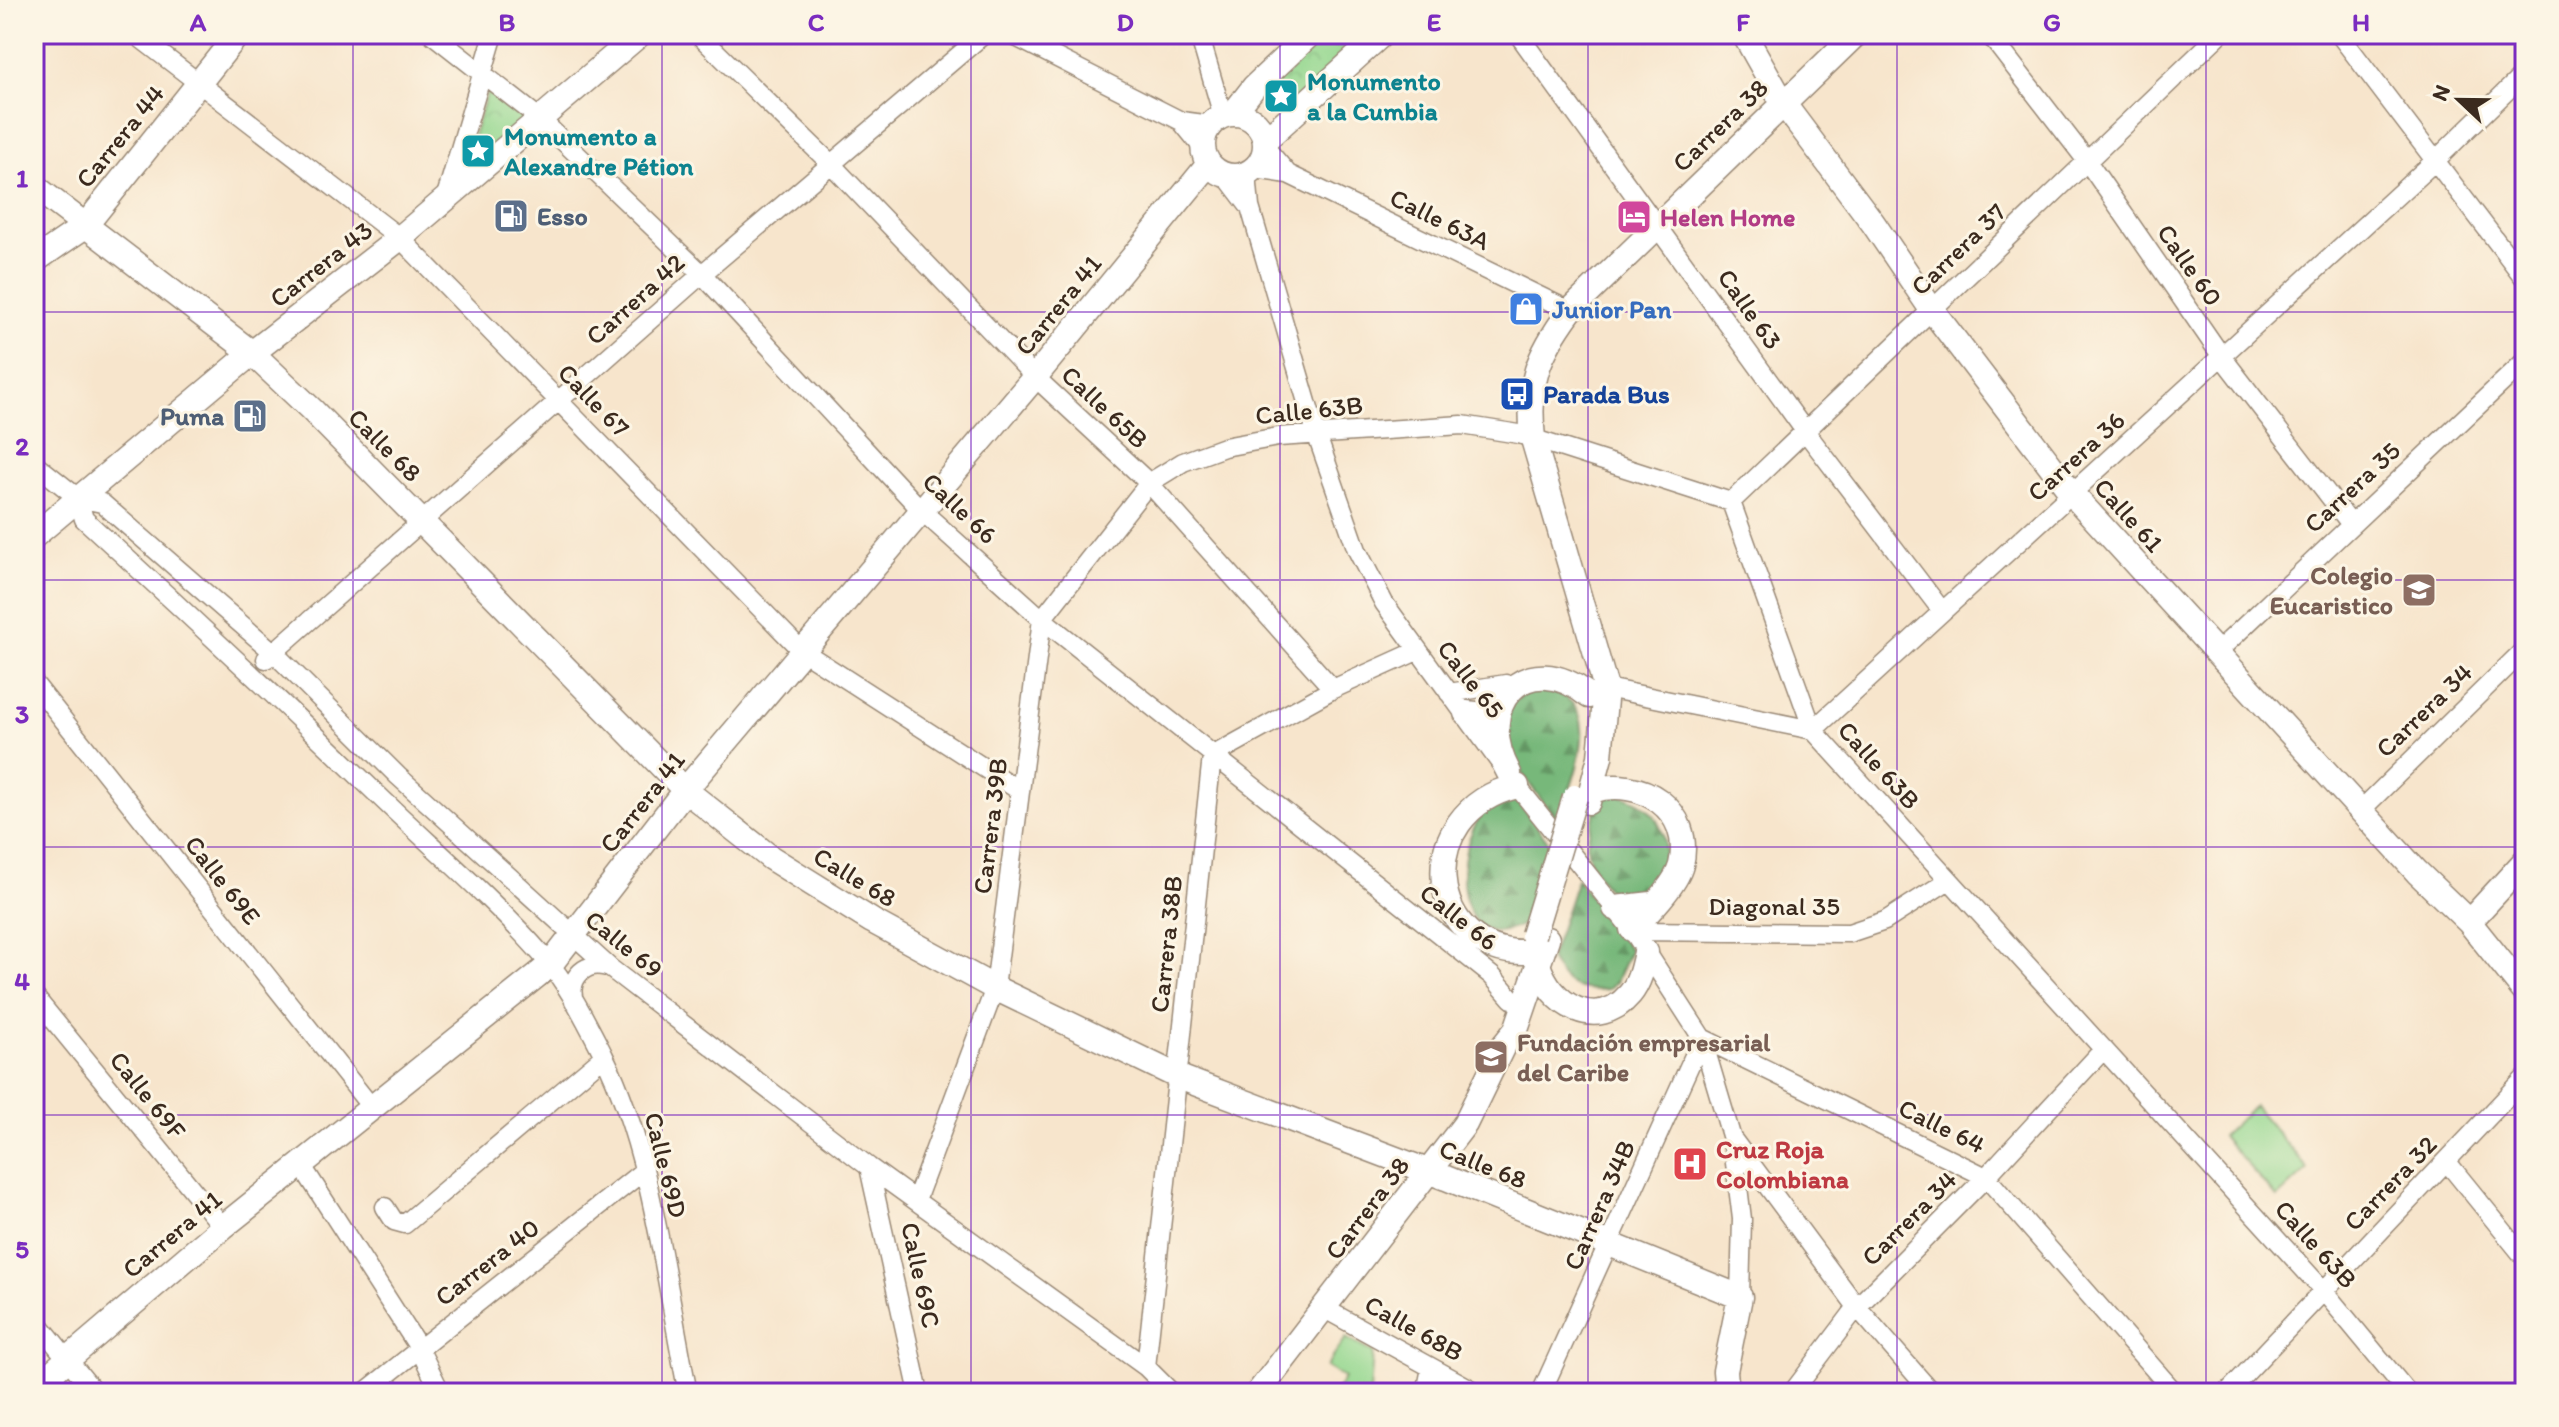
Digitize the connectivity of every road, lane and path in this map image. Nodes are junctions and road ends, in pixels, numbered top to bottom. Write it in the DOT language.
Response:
graph roads {
  1 [pos="135,34"];
  2 [pos="238,34"];
  3 [pos="432,34"];
  4 [pos="494,34"];
  5 [pos="640,34"];
  6 [pos="698,34"];
  7 [pos="984,34"];
  8 [pos="1010,34"];
  9 [pos="1199,34"];
  10 [pos="1310,34"];
  11 [pos="1382,34"];
  12 [pos="1518,34"];
  13 [pos="1744,34"];
  14 [pos="1856,34"];
  15 [pos="1989,34"];
  16 [pos="2220,34"];
  17 [pos="2339,34"];
  18 [pos="483,73"];
  19 [pos="2525,73"];
  20 [pos="199,83"];
  21 [pos="1783,103"];
  22 [pos="539,118"];
  23 [pos="1234,147"];
  24 [pos="2437,159"];
  25 [pos="2087,161"];
  26 [pos="831,164"];
  27 [pos="34,186"];
  28 [pos="446,196"];
  29 [pos="1657,223"];
  30 [pos="85,226"];
  31 [pos="400,238"];
  32 [pos="34,261"];
  33 [pos="702,274"];
  34 [pos="2525,279"];
  35 [pos="1932,310"];
  36 [pos="1570,311"];
  37 [pos="252,353"];
  38 [pos="2222,357"];
  39 [pos="2525,361"];
  40 [pos="1035,377"];
  41 [pos="559,402"];
  42 [pos="1805,431"];
  43 [pos="1316,433"];
  44 [pos="1533,439"];
  45 [pos="34,463"];
  46 [pos="1149,483"];
  47 [pos="2073,495"];
  48 [pos="78,498"];
  49 [pos="1731,502"];
  50 [pos="922,511"];
  51 [pos="422,521"];
  52 [pos="2350,523"];
  53 [pos="34,536"];
  54 [pos="1942,611"];
  55 [pos="1042,619"];
  56 [pos="801,650"];
  57 [pos="2525,650"];
  58 [pos="1417,651"];
  59 [pos="273,652"];
  60 [pos="2216,653"];
  61 [pos="252,671"];
  62 [pos="34,683"];
  63 [pos="1506,684"];
  64 [pos="1333,689"];
  65 [pos="1598,692"];
  66 [pos="1449,693"];
  67 [pos="1466,713"];
  68 [pos="1496,716"];
  69 [pos="1813,730"];
  70 [pos="1212,756"];
  71 [pos="398,776"];
  72 [pos="1513,779"];
  73 [pos="685,790"];
  74 [pos="1020,791"];
  75 [pos="1585,796"];
  76 [pos="380,797"];
  77 [pos="2361,810"];
  78 [pos="2525,861"];
  79 [pos="1949,880"];
  80 [pos="1652,904"];
  81 [pos="1615,908"];
  82 [pos="2469,922"];
  83 [pos="1633,930"];
  84 [pos="574,938"];
  85 [pos="1536,948"];
  86 [pos="1646,952"];
  87 [pos="550,965"];
  88 [pos="610,968"];
  89 [pos="995,988"];
  90 [pos="1515,990"];
  91 [pos="2525,992"];
  92 [pos="34,996"];
  93 [pos="574,1002"];
  94 [pos="1702,1038"];
  95 [pos="1503,1046"];
  96 [pos="2103,1050"];
  97 [pos="604,1056"];
  98 [pos="1179,1077"];
  99 [pos="2525,1078"];
  100 [pos="372,1108"];
  101 [pos="1732,1139"];
  102 [pos="2447,1162"];
  103 [pos="302,1166"];
  104 [pos="869,1167"];
  105 [pos="642,1172"];
  106 [pos="1429,1172"];
  107 [pos="1986,1177"];
  108 [pos="912,1197"];
  109 [pos="385,1207"];
  110 [pos="881,1212"];
  111 [pos="223,1227"];
  112 [pos="1610,1245"];
  113 [pos="2525,1258"];
  114 [pos="2322,1289"];
  115 [pos="1740,1297"];
  116 [pos="1857,1307"];
  117 [pos="1325,1309"];
  118 [pos="34,1318"];
  119 [pos="419,1348"];
  120 [pos="67,1359"];
  121 [pos="1146,1367"];
  122 [pos="1431,1368"];
  123 [pos="34,1388"];
  124 [pos="95,1393"];
  125 [pos="364,1393"];
  126 [pos="441,1393"];
  127 [pos="688,1393"];
  128 [pos="919,1393"];
  129 [pos="1172,1393"];
  130 [pos="1258,1393"];
  131 [pos="1426,1393"];
  132 [pos="1478,1393"];
  133 [pos="1541,1393"];
  134 [pos="1727,1393"];
  135 [pos="1792,1393"];
  136 [pos="1932,1393"];
  137 [pos="2175,1393"];
  138 [pos="2227,1393"];
  139 [pos="2408,1393"];
  1 -- 20 [label="street, Calle 67"];
  2 -- 20 [label="street, Carrera 44"];
  3 -- 18 [label="street, Calle 66"];
  4 -- 18 [label="street"];
  5 -- 22 [label="street, Carrera 43"];
  6 -- 26 [label="street, Calle 65B"];
  7 -- 26 [label="street, Carrera 42"];
  8 -- 23 [label="street"];
  9 -- 23 [label="street"];
  10 -- 23 [label="street, Carrera 41"];
  11 -- 23 [label="street, Carrera 41"];
  12 -- 29 [label="street, Calle 63"];
  13 -- 21 [label="street, Calle 61"];
  14 -- 21 [label="street, Carrera 38"];
  15 -- 25 [label="street, Calle 60"];
  16 -- 25 [label="street, Carrera 37"];
  17 -- 24 [label="street"];
  18 -- 22 [label="street, Calle 66"];
  18 -- 28 [label="street"];
  19 -- 24 [label="street, Carrera 36"];
  20 -- 30 [label="street, Carrera 44"];
  20 -- 31 [label="street, Calle 67"];
  21 -- 29 [label="street, Carrera 38"];
  21 -- 35 [label="street, Calle 61"];
  22 -- 28 [label="street, Carrera 43"];
  22 -- 33 [label="street, Calle 66"];
  23 -- 36 [label="street, Calle 63A"];
  23 -- 40 [label="street, Carrera 41"];
  23 -- 43 [label="street, Calle 65"];
  24 -- 34 [label="street"];
  24 -- 38 [label="street, Carrera 36"];
  25 -- 35 [label="street, Carrera 37"];
  25 -- 38 [label="street, Calle 60"];
  26 -- 33 [label="street, Carrera 42"];
  26 -- 40 [label="street, Calle 65B"];
  27 -- 30 [label="street, Calle 68"];
  28 -- 31 [label="street, Carrera 43"];
  29 -- 36 [label="street, Carrera 38"];
  29 -- 42 [label="street, Calle 63"];
  30 -- 32 [label="street, Carrera 44"];
  30 -- 37 [label="street, Calle 68"];
  31 -- 37 [label="street, Carrera 43"];
  31 -- 41 [label="street, Calle 67"];
  33 -- 41 [label="street, Carrera 42"];
  33 -- 50 [label="street, Calle 66"];
  35 -- 42 [label="street, Carrera 37"];
  35 -- 47 [label="street, Calle 61"];
  36 -- 44 [label="street, Carrera 38"];
  37 -- 48 [label="street, Carrera 43"];
  37 -- 51 [label="street, Calle 68"];
  38 -- 47 [label="street, Carrera 36"];
  38 -- 52 [label="street, Calle 60"];
  39 -- 52 [label="street, Carrera 35"];
  40 -- 46 [label="street, Calle 65B"];
  40 -- 50 [label="street, Carrera 41"];
  41 -- 51 [label="street, Carrera 42"];
  41 -- 56 [label="street, Calle 67"];
  42 -- 49 [label="street, Carrera 37"];
  42 -- 54 [label="street, Calle 63"];
  43 -- 44 [label="street, Calle 63B"];
  43 -- 46 [label="street, Calle 63B"];
  43 -- 58 [label="street, Calle 65"];
  44 -- 49 [label="street, Calle 63B"];
  44 -- 65 [label="street, Carrera 38"];
  45 -- 48 [label="street, Calle 69"];
  46 -- 55 [label="street"];
  46 -- 64 [label="street, Calle 65B"];
  47 -- 54 [label="street, Carrera 36"];
  47 -- 60 [label="street, Calle 61"];
  48 -- 53 [label="street, Carrera 43"];
  48 -- 59 [label="street, Calle 69"];
  48 -- 61 [label="street, Calle 69"];
  49 -- 69 [label="street, Calle 63B"];
  50 -- 55 [label="street, Calle 66"];
  50 -- 56 [label="street, Carrera 41"];
  51 -- 59 [label="street, Carrera 42"];
  51 -- 73 [label="street, Calle 68"];
  52 -- 60 [label="street, Carrera 35"];
  54 -- 69 [label="street, Carrera 36"];
  55 -- 70 [label="street, Calle 66"];
  55 -- 74 [label="street, Carrera 39B"];
  56 -- 73 [label="street, Carrera 41"];
  56 -- 74 [label="street, Calle 67"];
  57 -- 77 [label="street, Carrera 34"];
  58 -- 64 [label="street"];
  58 -- 66 [label="street, Calle 65"];
  59 -- 61 [label="street, Carrera 42"];
  59 -- 71 [label="street, Calle 69"];
  60 -- 77 [label="street, Calle 61"];
  61 -- 76 [label="street, Calle 69"];
  62 -- 100 [label="street, Calle 69E"];
  63 -- 66 [label="street"];
  64 -- 70 [label="street"];
  65 -- 68 [label="street"];
  65 -- 69 [label="street"];
  65 -- 75 [label="street, Carrera 38"];
  66 -- 67 [label="street, Calle 65"];
  67 -- 68 [label="street"];
  67 -- 72 [label="street, Calle 65"];
  68 -- 72 [label="street"];
  69 -- 79 [label="street, Calle 63B"];
  70 -- 90 [label="street, Calle 66"];
  70 -- 98 [label="street, Carrera 38B"];
  71 -- 76 [label="street"];
  71 -- 84 [label="street, Calle 69"];
  72 -- 81 [label="street, Calle 65"];
  72 -- 85 [label="street"];
  73 -- 84 [label="street, Carrera 41"];
  73 -- 89 [label="street, Calle 68"];
  74 -- 89 [label="street, Carrera 39B"];
  75 -- 80 [label="street"];
  75 -- 85 [label="street, Carrera 38, bridge"];
  76 -- 87 [label="street, Calle 69"];
  77 -- 82 [label="street, Calle 61"];
  78 -- 82 [label="street"];
  79 -- 83 [label="street, Diagonal 35"];
  79 -- 96 [label="street, Calle 63B"];
  80 -- 81 [label="street"];
  80 -- 83 [label="street"];
  81 -- 83 [label="street, Calle 65"];
  82 -- 91 [label="street, Calle 61"];
  83 -- 86 [label="street, Calle 65"];
  84 -- 87 [label="street, Carrera 41"];
  84 -- 88 [label="street, Calle 69"];
  85 -- 86 [label="street"];
  85 -- 90 [label="street, Carrera 38"];
  85 -- 95 [label="street, Carrera 38"];
  86 -- 94 [label="street, Calle 65"];
  87 -- 93 [label="street, Calle 69D"];
  87 -- 100 [label="street, Carrera 41"];
  88 -- 93 [label="street"];
  88 -- 104 [label="street, Calle 69"];
  89 -- 98 [label="street, Calle 68"];
  89 -- 108 [label="street, Carrera 39B"];
  90 -- 95 [label="street, Carrera 38"];
  92 -- 111 [label="street, Calle 69F"];
  93 -- 97 [label="street, Calle 69D"];
  94 -- 101 [label="street, Calle 65"];
  94 -- 107 [label="street, Calle 64"];
  94 -- 112 [label="street, Carrera 34B"];
  95 -- 106 [label="street, Carrera 38"];
  96 -- 107 [label="street, Carrera 34"];
  96 -- 114 [label="street, Calle 63B"];
  97 -- 105 [label="street, Calle 69D"];
  97 -- 109 [label="street"];
  98 -- 106 [label="street, Calle 68"];
  98 -- 121 [label="street, Carrera 38B"];
  99 -- 102 [label="street, Carrera 32"];
  100 -- 103 [label="street, Carrera 41"];
  101 -- 115 [label="street, Calle 65"];
  101 -- 116 [label="street, Calle 65"];
  102 -- 113 [label="street"];
  102 -- 114 [label="street, Carrera 32"];
  103 -- 111 [label="street, Carrera 41"];
  103 -- 119 [label="street"];
  104 -- 108 [label="street, Calle 69"];
  104 -- 110 [label="street, Calle 69C"];
  105 -- 119 [label="street, Carrera 40"];
  105 -- 127 [label="street, Calle 69D"];
  106 -- 112 [label="street, Calle 68"];
  106 -- 117 [label="street, Carrera 38"];
  107 -- 116 [label="street, Carrera 34"];
  107 -- 137 [label="street, Calle 64"];
  108 -- 110 [label="street"];
  108 -- 121 [label="street, Calle 69"];
  110 -- 128 [label="street, Calle 69C"];
  111 -- 120 [label="street, Carrera 41"];
  112 -- 115 [label="street, Calle 68"];
  112 -- 133 [label="street, Carrera 34B"];
  114 -- 138 [label="street, Carrera 32"];
  114 -- 139 [label="street, Calle 63B"];
  115 -- 134 [label="street"];
  116 -- 135 [label="street, Carrera 34"];
  116 -- 136 [label="street, Calle 65"];
  117 -- 122 [label="street, Calle 68B"];
  117 -- 130 [label="street, Carrera 38"];
  118 -- 120 [label="street"];
  119 -- 125 [label="street, Carrera 40"];
  119 -- 126 [label="street"];
  120 -- 123 [label="street, Carrera 41"];
  120 -- 124 [label="street"];
  121 -- 129 [label="street, Calle 69"];
  122 -- 131 [label="street"];
  122 -- 132 [label="street, Calle 68B"];
}
